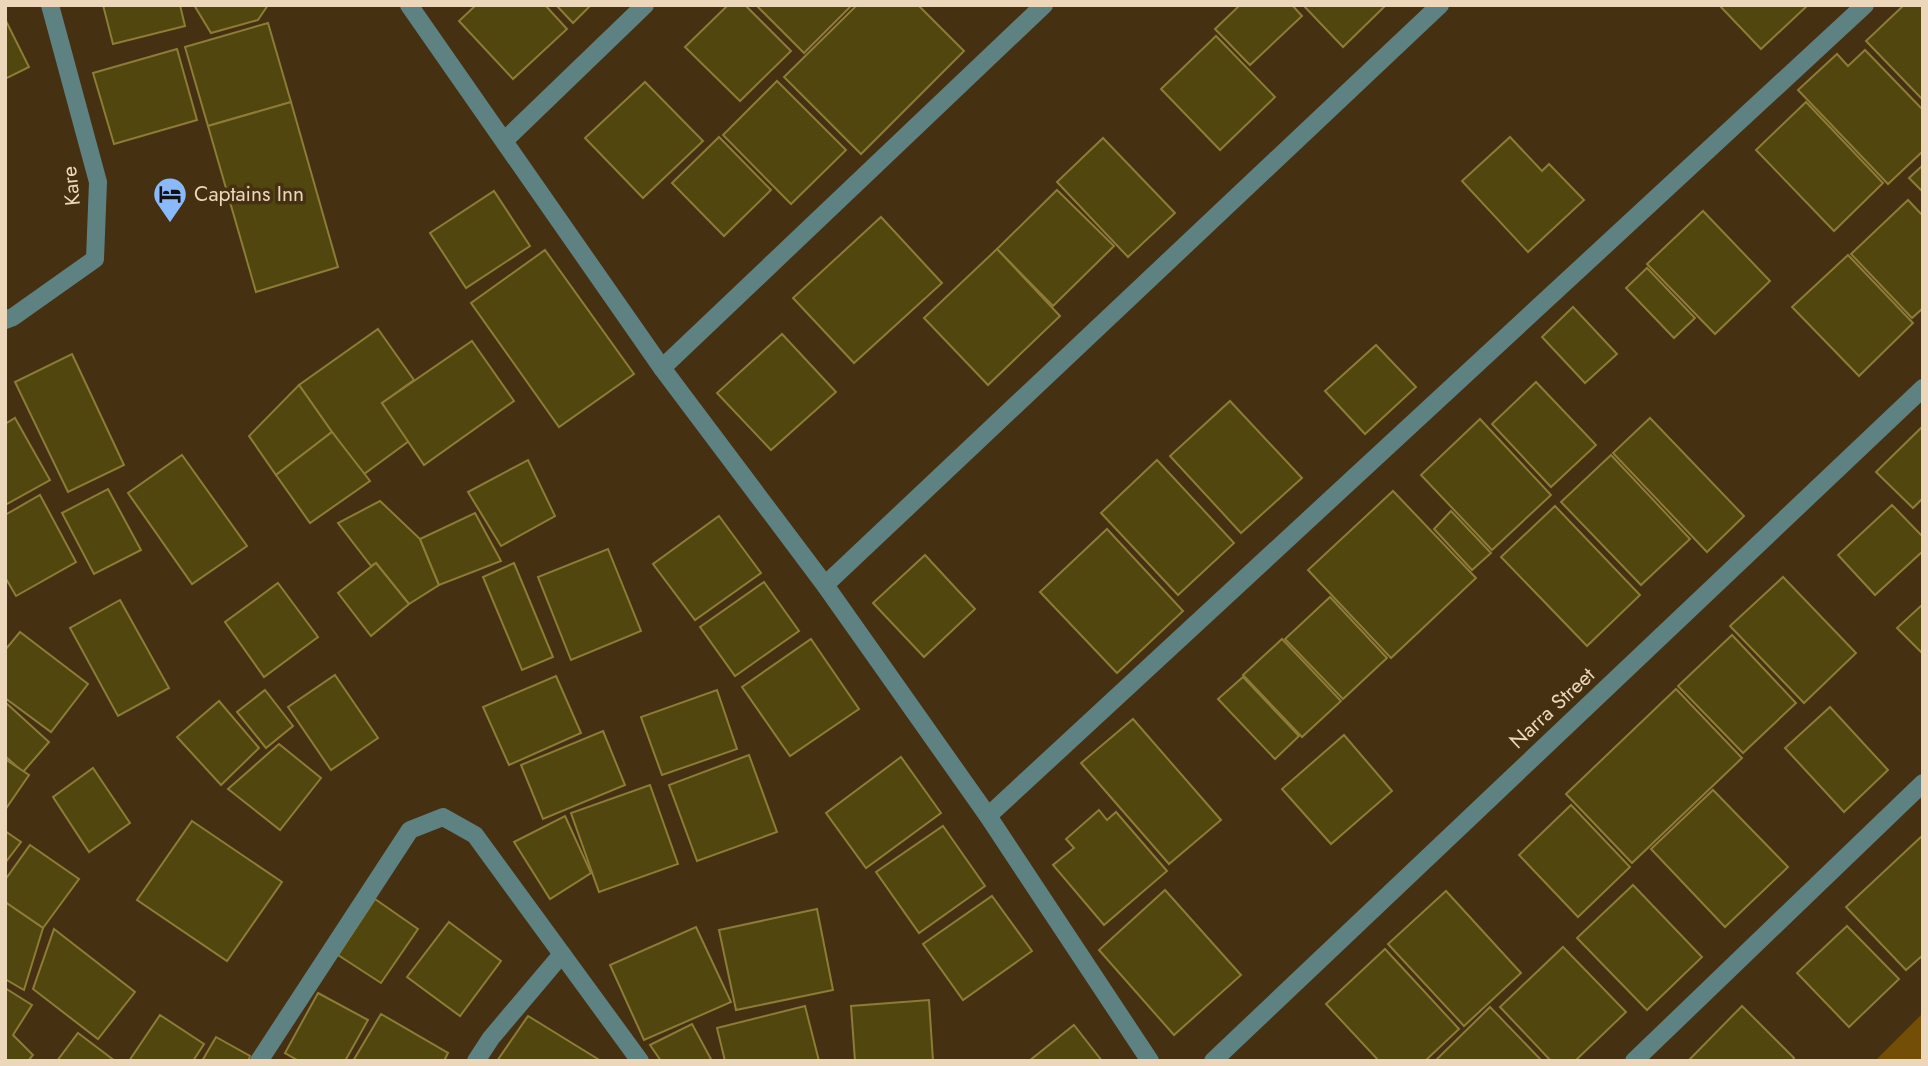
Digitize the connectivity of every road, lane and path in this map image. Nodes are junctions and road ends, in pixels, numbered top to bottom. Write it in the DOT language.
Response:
graph roads {
  1 [pos="50,5"];
  2 [pos="409,5"];
  3 [pos="645,5"];
  4 [pos="1044,5"];
  5 [pos="1440,5"];
  6 [pos="1865,5"];
  7 [pos="505,139"];
  8 [pos="5,320"];
  9 [pos="662,368"];
  10 [pos="1923,388"];
  11 [pos="825,585"];
  12 [pos="1923,783"];
  13 [pos="988,816"];
  14 [pos="562,954"];
  15 [pos="259,1061"];
  16 [pos="476,1061"];
  17 [pos="640,1061"];
  18 [pos="1150,1061"];
  19 [pos="1213,1061"];
  20 [pos="1634,1061"];
  1 -- 8 [label="street, Kare"];
  2 -- 7 [label="street"];
  3 -- 7 [label="street"];
  4 -- 9 [label="street"];
  5 -- 11 [label="street"];
  6 -- 13 [label="street"];
  7 -- 9 [label="street"];
  9 -- 11 [label="street"];
  10 -- 19 [label="street, Narra Street"];
  11 -- 13 [label="street"];
  12 -- 20 [label="street"];
  13 -- 18 [label="street"];
  14 -- 15 [label="street"];
  14 -- 16 [label="street"];
  14 -- 17 [label="street"];
}
